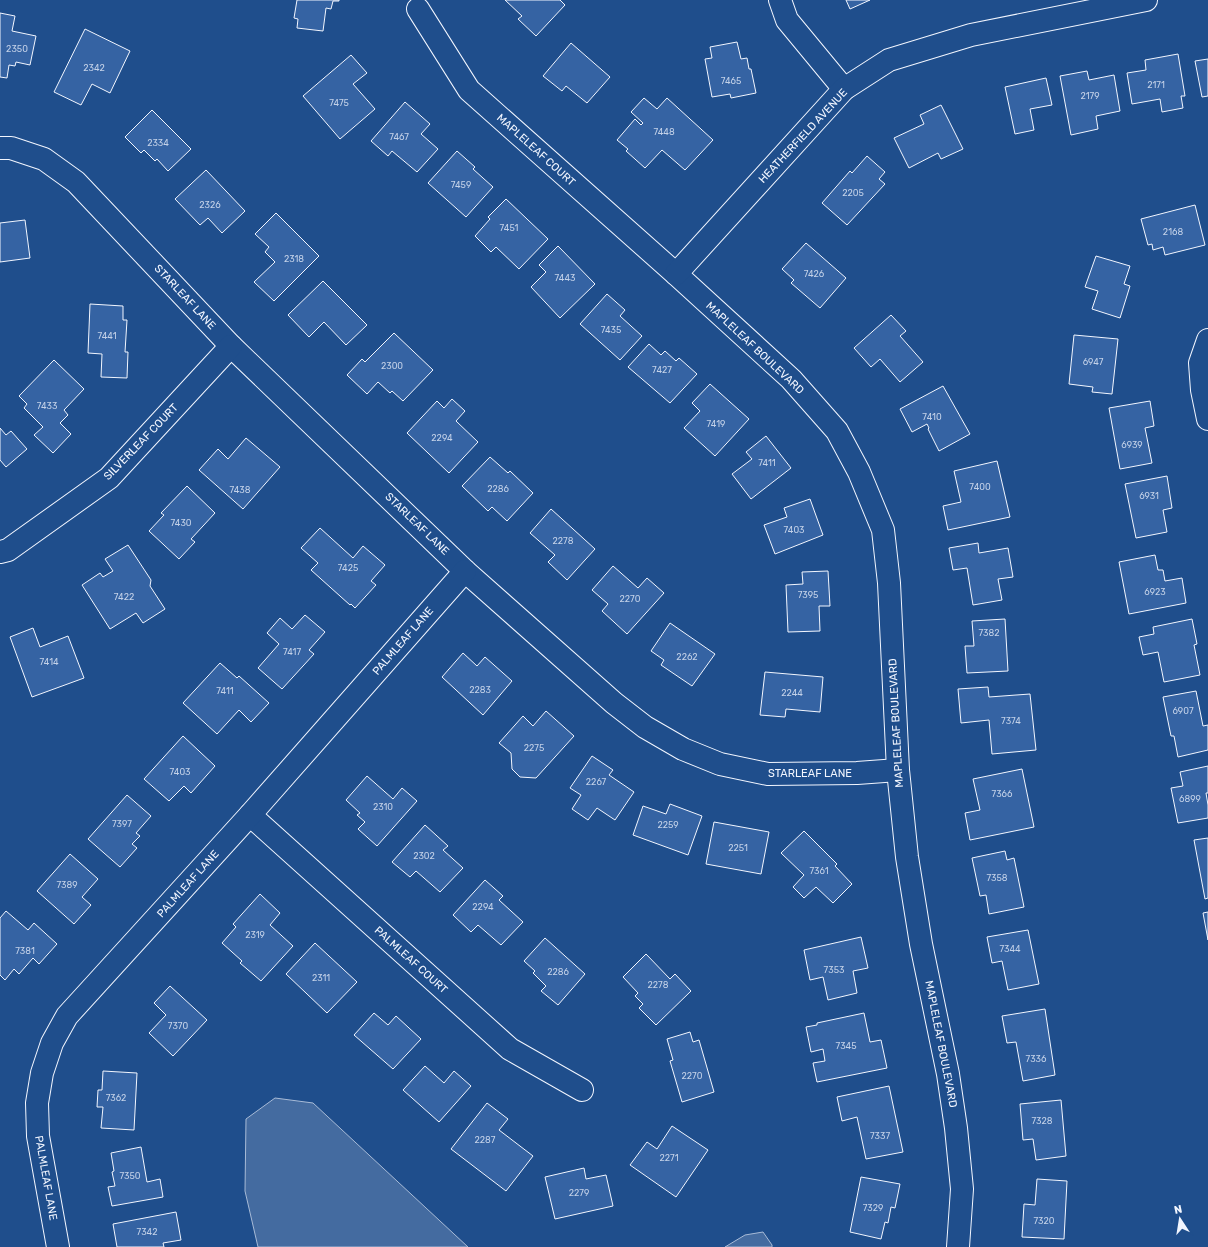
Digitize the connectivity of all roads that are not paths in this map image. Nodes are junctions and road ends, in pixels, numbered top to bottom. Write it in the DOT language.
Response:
graph roads {
  1 [pos="780,0"];
  2 [pos="1136,1"];
  3 [pos="418,9"];
  4 [pos="844,89"];
  5 [pos="0,148"];
  6 [pos="676,274"];
  7 [pos="1208,340"];
  8 [pos="231,346"];
  9 [pos="1208,420"];
  10 [pos="0,552"];
  11 [pos="465,571"];
  12 [pos="898,770"];
  13 [pos="250,815"];
  14 [pos="582,1090"];
  15 [pos="58,1247"];
  16 [pos="958,1247"];
  1 -- 4 [label="street"];
  2 -- 4 [label="street, HEATHERFIELD AVENUE"];
  3 -- 6 [label="street, MAPLELEAF COURT"];
  4 -- 6 [label="street, HEATHERFIELD AVENUE"];
  5 -- 8 [label="street, STARLEAF LANE"];
  6 -- 12 [label="street, MAPLELEAF BOULEVARD"];
  7 -- 9 [label="street"];
  8 -- 10 [label="street, SILVERLEAF COURT"];
  8 -- 11 [label="street, STARLEAF LANE"];
  11 -- 12 [label="street, STARLEAF LANE"];
  11 -- 13 [label="street, PALMLEAF LANE"];
  12 -- 16 [label="street, MAPLELEAF BOULEVARD"];
  13 -- 14 [label="street, PALMLEAF COURT"];
  13 -- 15 [label="street, PALMLEAF LANE"];
}
